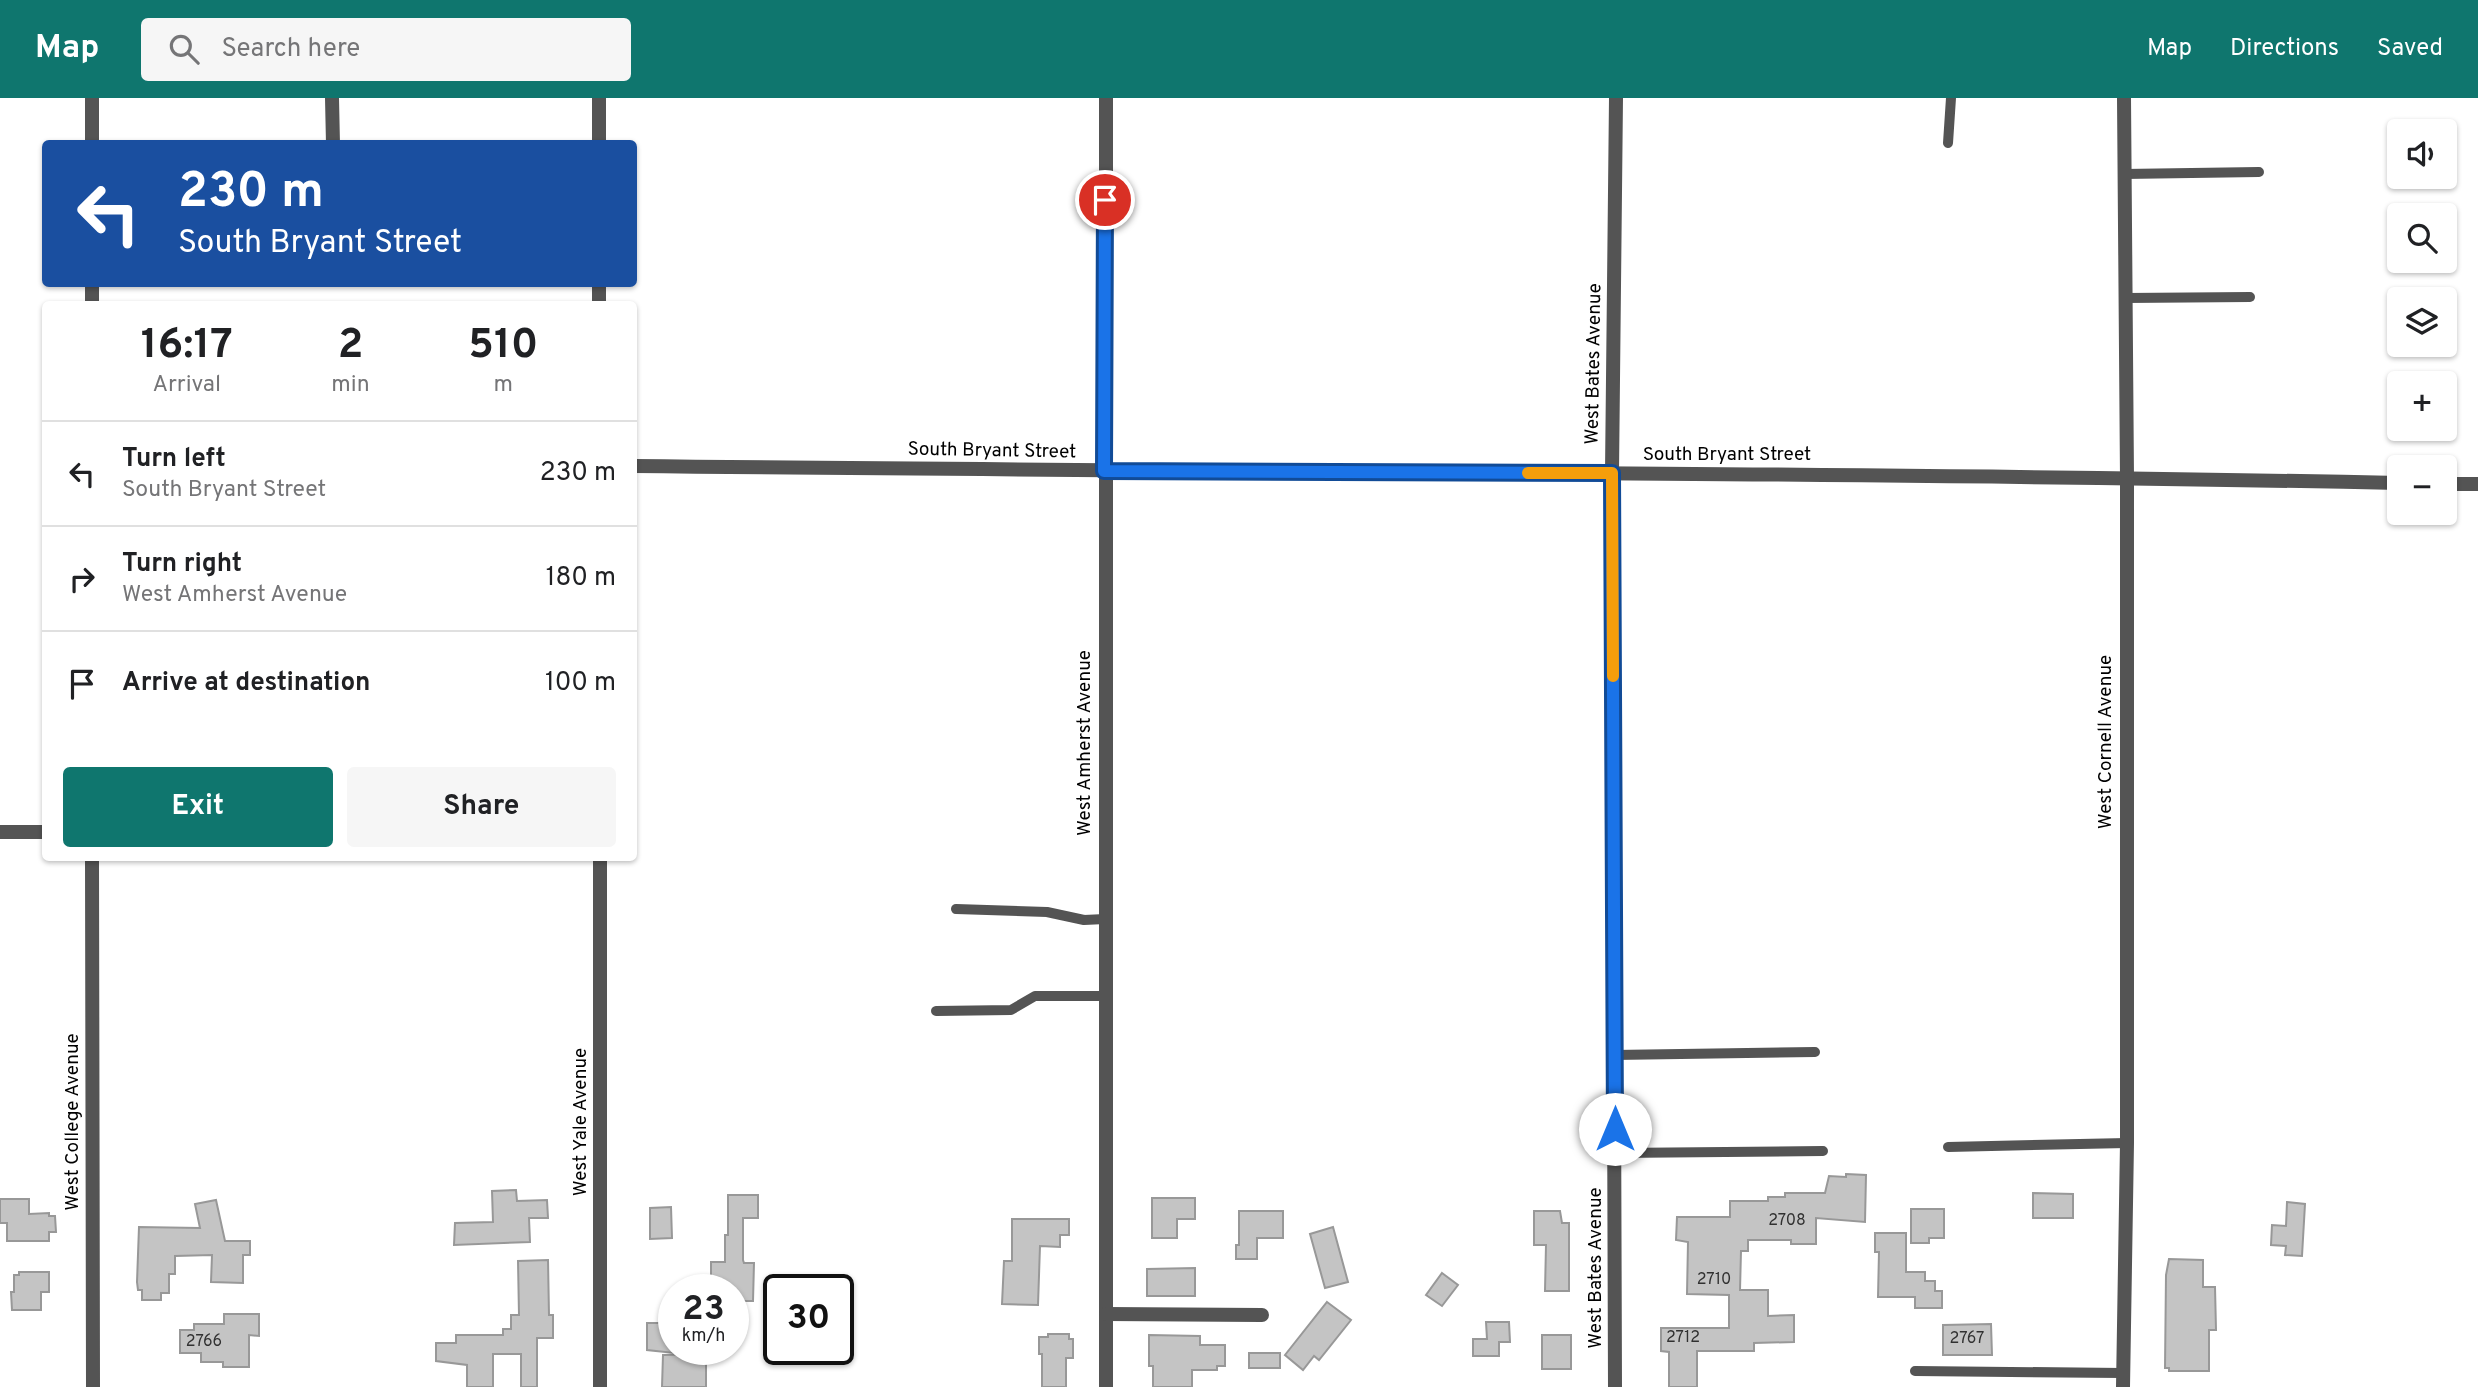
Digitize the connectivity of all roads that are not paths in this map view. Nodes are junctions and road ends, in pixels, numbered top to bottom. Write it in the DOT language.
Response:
graph roads {
  1 [pos="92,98"];
  2 [pos="332,98"];
  3 [pos="598,98"];
  4 [pos="1105,98"];
  5 [pos="1616,98"];
  6 [pos="1951,98"];
  7 [pos="2124,98"];
  8 [pos="92,140"];
  9 [pos="333,140"];
  10 [pos="598,140"];
  11 [pos="1948,143"];
  12 [pos="2259,172"];
  13 [pos="2124,174"];
  14 [pos="2250,297"];
  15 [pos="2125,298"];
  16 [pos="637,466"];
  17 [pos="1104,471"];
  18 [pos="1612,473"];
  19 [pos="2127,478"];
  20 [pos="2387,483"];
  21 [pos="2457,484"];
  22 [pos="2478,484"];
  23 [pos="0,832"];
  24 [pos="42,832"];
  25 [pos="92,861"];
  26 [pos="600,861"];
  27 [pos="956,909"];
  28 [pos="1105,919"];
  29 [pos="1105,996"];
  30 [pos="936,1012"];
  31 [pos="1815,1052"];
  32 [pos="1614,1055"];
  33 [pos="2127,1143"];
  34 [pos="1948,1147"];
  35 [pos="1822,1151"];
  36 [pos="1615,1153"];
  37 [pos="1106,1314"];
  38 [pos="1262,1315"];
  39 [pos="1915,1371"];
  40 [pos="2123,1380"];
  41 [pos="93,1387"];
  42 [pos="600,1387"];
  43 [pos="1106,1387"];
  44 [pos="1615,1387"];
  1 -- 8 [label="street"];
  2 -- 9 [label="street"];
  3 -- 10 [label="street"];
  4 -- 17 [label="street, West Amherst Avenue"];
  5 -- 18 [label="street, West Bates Avenue"];
  6 -- 11 [label="lane"];
  7 -- 13 [label="street, West Cornell Avenue"];
  12 -- 13 [label="lane"];
  13 -- 15 [label="street, West Cornell Avenue"];
  14 -- 15 [label="lane"];
  15 -- 19 [label="street, West Cornell Avenue"];
  16 -- 17 [label="street, South Bryant Street"];
  17 -- 18 [label="street, South Bryant Street"];
  17 -- 28 [label="street, West Amherst Avenue"];
  18 -- 19 [label="street, South Bryant Street"];
  18 -- 32 [label="street, West Bates Avenue"];
  19 -- 20 [label="street, South Bryant Street"];
  19 -- 33 [label="street, West Cornell Avenue"];
  21 -- 22 [label="street"];
  23 -- 24 [label="street"];
  25 -- 41 [label="street, West College Avenue"];
  26 -- 42 [label="street, West Yale Avenue"];
  27 -- 28 [label="lane"];
  28 -- 29 [label="street, West Amherst Avenue"];
  29 -- 30 [label="lane"];
  29 -- 37 [label="street, West Amherst Avenue"];
  31 -- 32 [label="lane"];
  32 -- 36 [label="street, West Bates Avenue"];
  33 -- 34 [label="lane"];
  33 -- 40 [label="street, West Cornell Avenue"];
  35 -- 36 [label="lane"];
  36 -- 44 [label="street, West Bates Avenue"];
  37 -- 38 [label="street"];
  37 -- 43 [label="street, West Amherst Avenue"];
  39 -- 40 [label="lane"];
}
